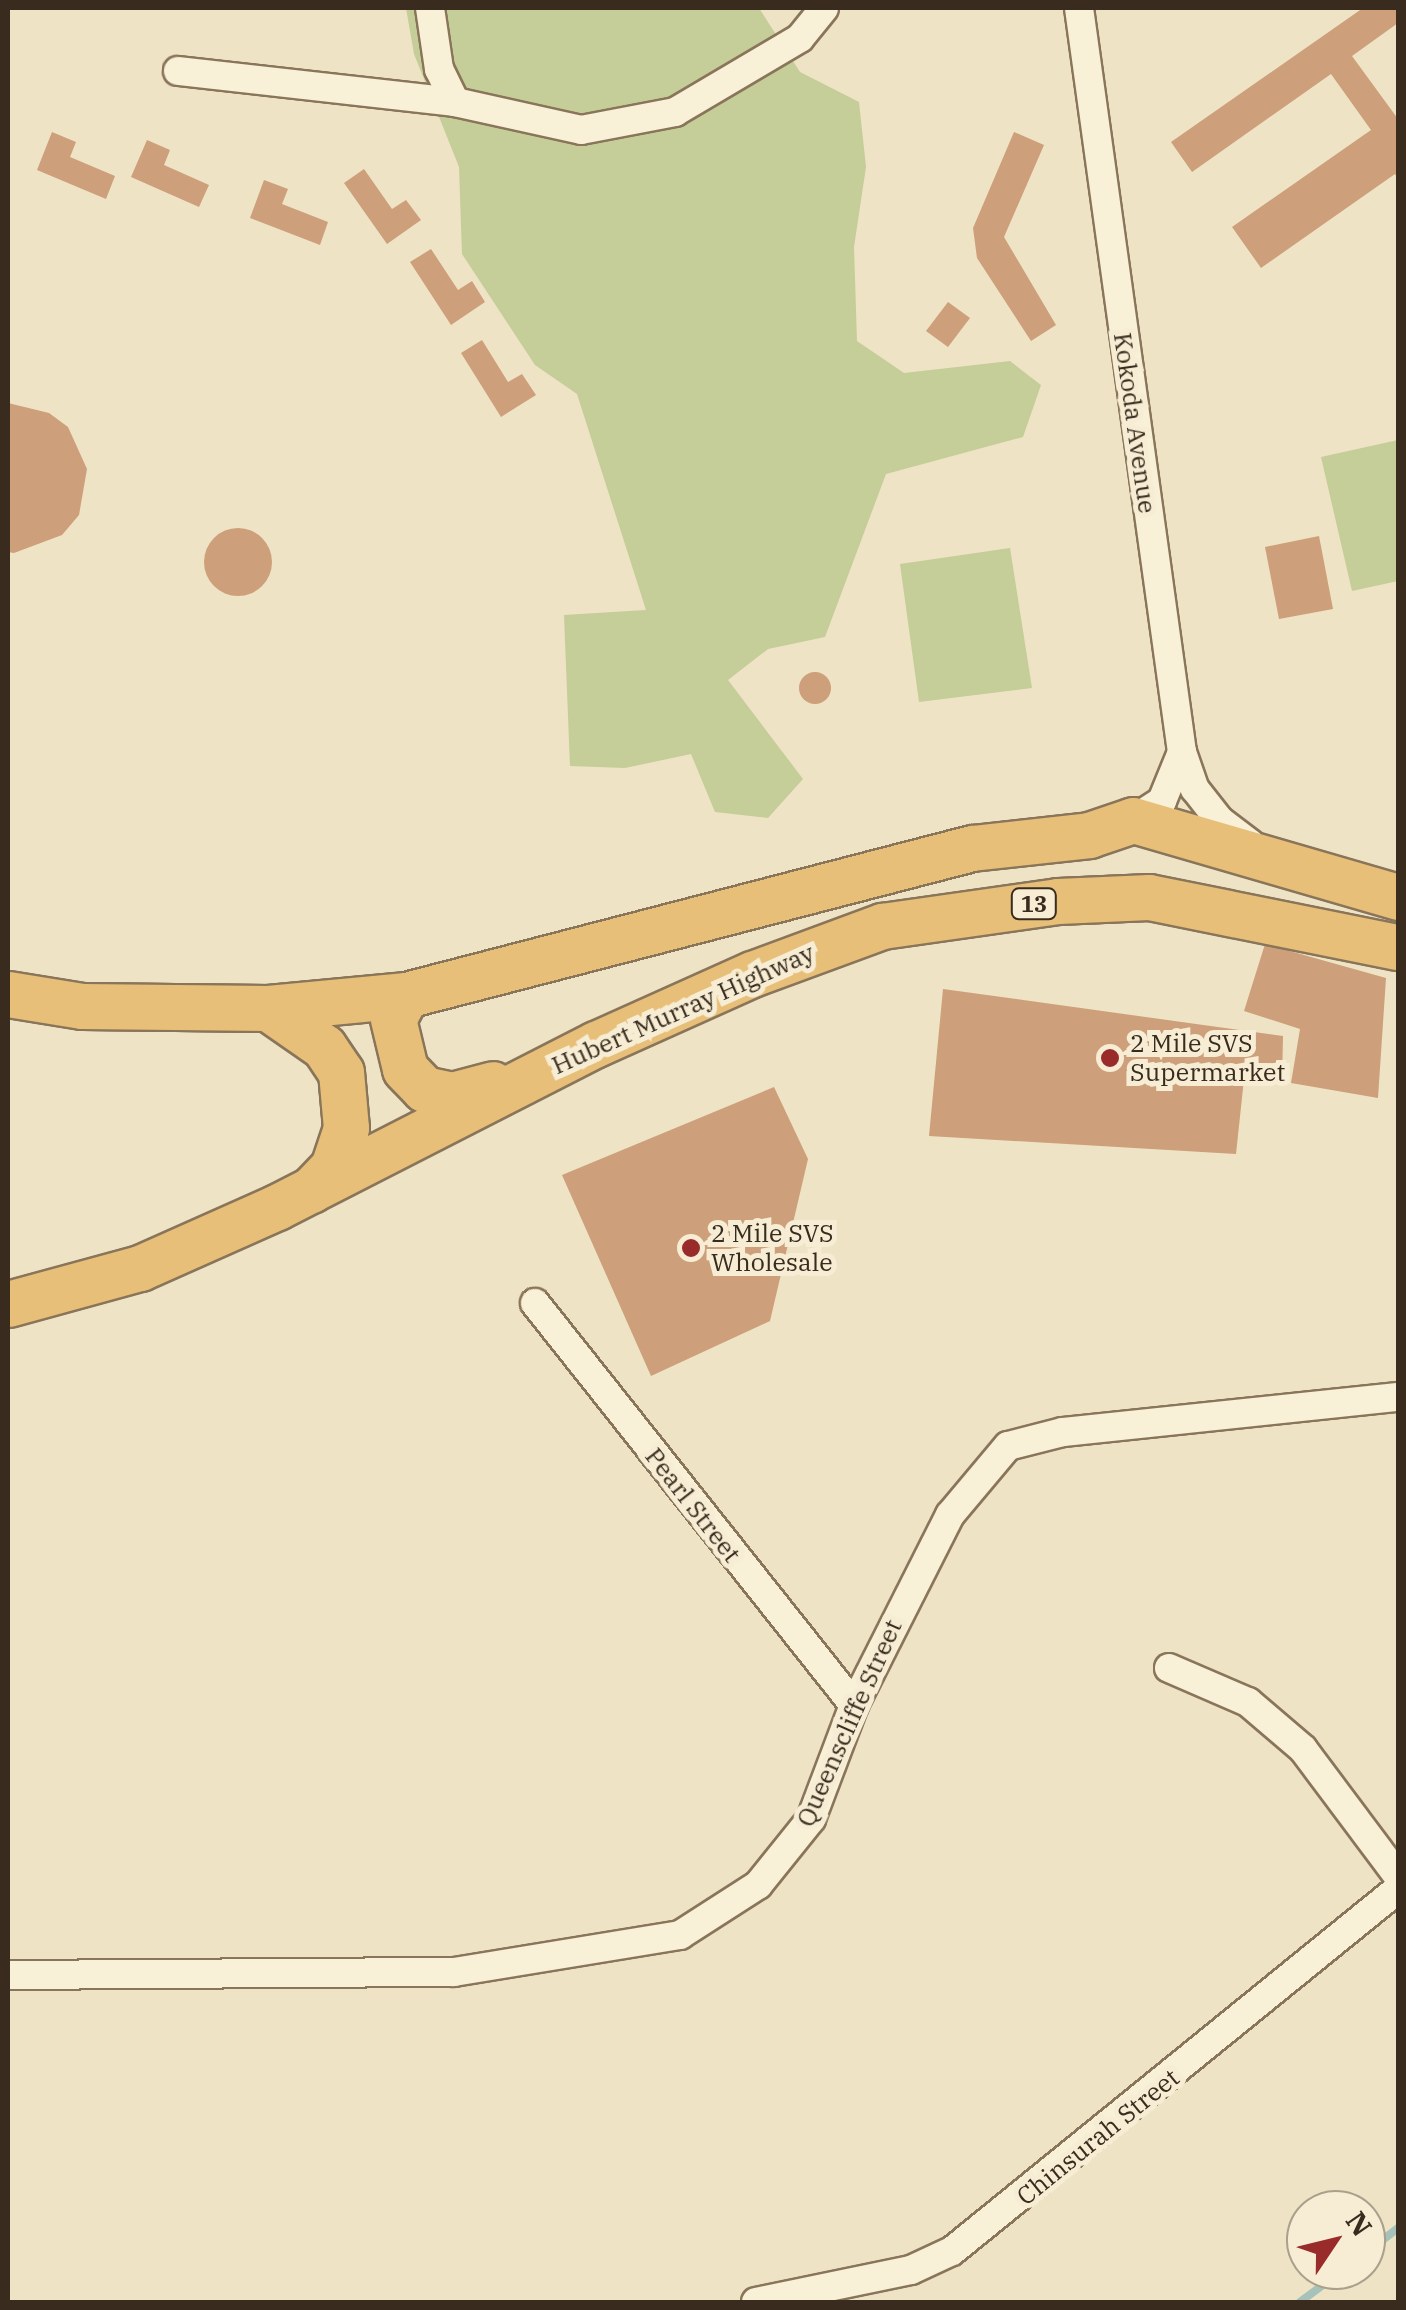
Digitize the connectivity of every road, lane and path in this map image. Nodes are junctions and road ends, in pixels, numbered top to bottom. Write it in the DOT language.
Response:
graph roads {
  1 [pos="430,8"];
  2 [pos="824,8"];
  3 [pos="1079,8"];
  4 [pos="178,70"];
  5 [pos="454,102"];
  6 [pos="1182,752"];
  7 [pos="1133,820"];
  8 [pos="1278,859"];
  9 [pos="1398,897"];
  10 [pos="1398,947"];
  11 [pos="8,994"];
  12 [pos="406,995"];
  13 [pos="268,1008"];
  14 [pos="596,1044"];
  15 [pos="311,1190"];
  16 [pos="535,1302"];
  17 [pos="8,1304"];
  18 [pos="1398,1398"];
  19 [pos="1169,1668"];
  20 [pos="854,1705"];
  21 [pos="1398,1876"];
  22 [pos="1398,1888"];
  23 [pos="8,1974"];
  24 [pos="756,2302"];
  1 -- 5 [label="street"];
  2 -- 5 [label="street"];
  3 -- 6 [label="street, Kokoda Avenue"];
  4 -- 5 [label="street"];
  6 -- 7 [label="street"];
  6 -- 8 [label="street"];
  7 -- 8 [label="highway"];
  7 -- 12 [label="highway"];
  8 -- 9 [label="highway"];
  10 -- 14 [label="highway, Hubert Murray Highway / 13"];
  11 -- 13 [label="highway"];
  12 -- 13 [label="highway"];
  12 -- 14 [label="highway"];
  13 -- 15 [label="highway"];
  14 -- 15 [label="highway, Hubert Murray Highway / 13"];
  15 -- 17 [label="highway, Hubert Murray Highway / 13"];
  16 -- 20 [label="street, Pearl Street"];
  18 -- 20 [label="street, Queenscliffe Street"];
  19 -- 21 [label="street"];
  20 -- 23 [label="street, Queenscliffe Street"];
  22 -- 24 [label="street, Chinsurah Street"];
}
